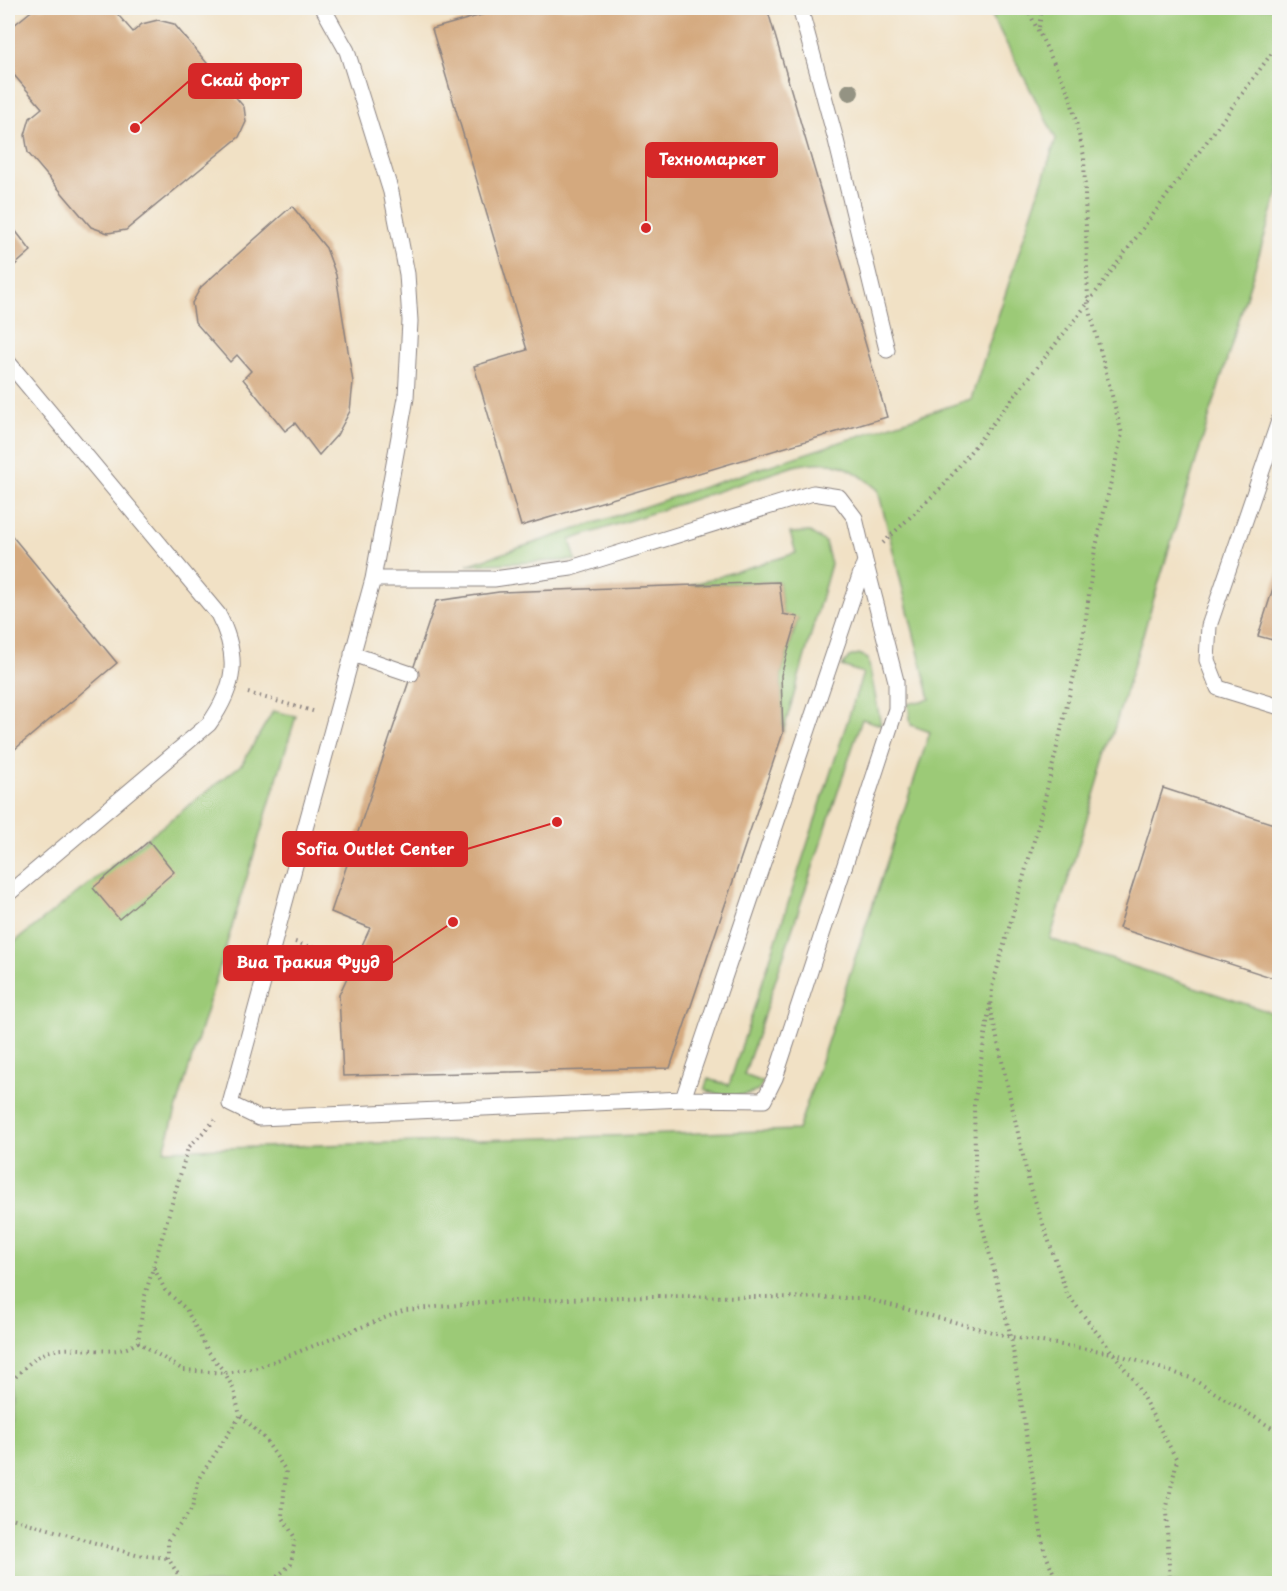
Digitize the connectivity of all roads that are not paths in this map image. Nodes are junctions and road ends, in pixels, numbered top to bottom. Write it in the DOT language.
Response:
graph roads {
  1 [pos="323,8"];
  2 [pos="800,8"];
  3 [pos="887,350"];
  4 [pos="8,362"];
  5 [pos="1280,418"];
  6 [pos="865,561"];
  7 [pos="373,579"];
  8 [pos="352,654"];
  9 [pos="411,674"];
  10 [pos="1280,707"];
  11 [pos="8,894"];
  12 [pos="684,1100"];
  1 -- 7 [label="lane"];
  2 -- 3 [label="lane"];
  4 -- 11 [label="lane"];
  5 -- 10 [label="lane"];
  6 -- 7 [label="lane"];
  6 -- 12 [label="lane"];
  6 -- 12 [label="lane"];
  7 -- 8 [label="lane"];
  8 -- 9 [label="lane"];
  8 -- 12 [label="lane"];
}
